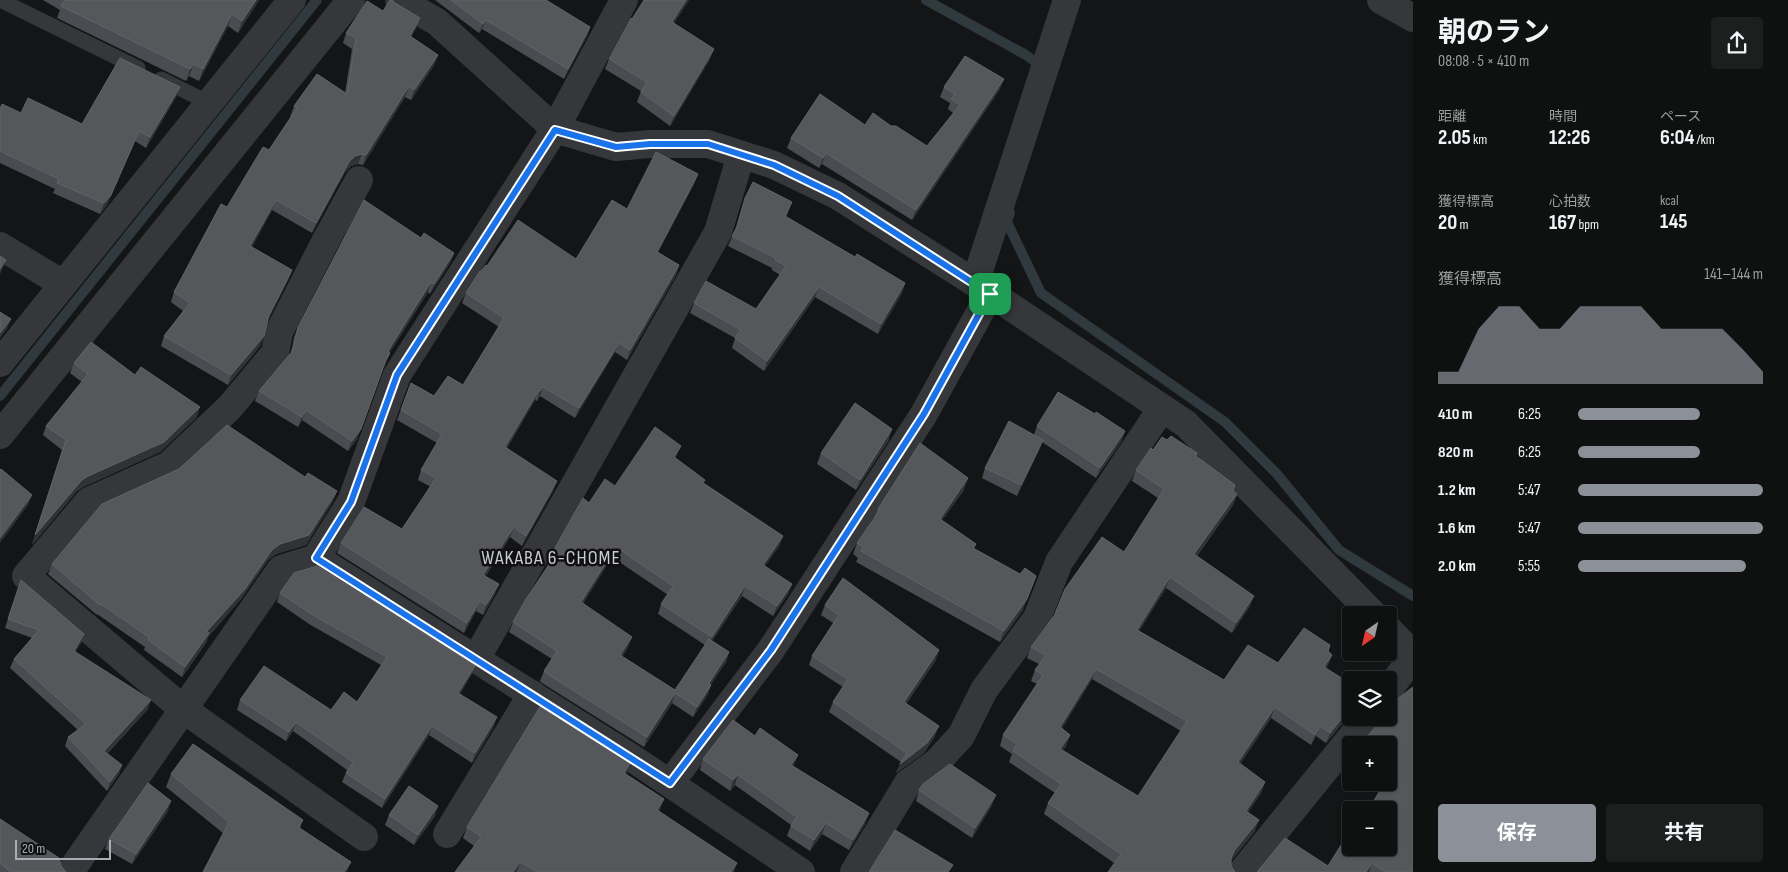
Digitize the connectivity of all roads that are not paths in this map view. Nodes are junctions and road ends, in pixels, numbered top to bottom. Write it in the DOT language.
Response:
graph roads {
  1 [pos="0,0"];
  2 [pos="292,0"];
  3 [pos="351,0"];
  4 [pos="399,0"];
  5 [pos="624,0"];
  6 [pos="1067,0"];
  7 [pos="1381,0"];
  8 [pos="1413,18"];
  9 [pos="209,103"];
  10 [pos="555,130"];
  11 [pos="740,155"];
  12 [pos="359,180"];
  13 [pos="0,246"];
  14 [pos="63,284"];
  15 [pos="982,288"];
  16 [pos="0,363"];
  17 [pos="1162,408"];
  18 [pos="0,435"];
  19 [pos="316,558"];
  20 [pos="1365,606"];
  21 [pos="1398,640"];
  22 [pos="1413,656"];
  23 [pos="476,659"];
  24 [pos="1397,678"];
  25 [pos="532,694"];
  26 [pos="183,709"];
  27 [pos="1360,726"];
  28 [pos="670,783"];
  29 [pos="446,834"];
  30 [pos="364,837"];
  31 [pos="70,872"];
  32 [pos="801,872"];
  33 [pos="854,872"];
  34 [pos="1242,872"];
  1 -- 9 [label="lane"];
  2 -- 9 [label="street"];
  3 -- 18 [label="street"];
  4 -- 10 [label="street"];
  5 -- 10 [label="street"];
  6 -- 15 [label="street"];
  7 -- 8 [label="street"];
  9 -- 14 [label="street"];
  10 -- 11 [label="street"];
  10 -- 19 [label="street"];
  11 -- 15 [label="street"];
  11 -- 23 [label="street"];
  12 -- 26 [label="street"];
  13 -- 14 [label="street"];
  14 -- 16 [label="street"];
  15 -- 17 [label="street"];
  15 -- 28 [label="street"];
  17 -- 20 [label="street"];
  17 -- 33 [label="street"];
  19 -- 23 [label="street"];
  19 -- 26 [label="street"];
  21 -- 22 [label="street"];
  22 -- 24 [label="street"];
  23 -- 25 [label="street"];
  25 -- 28 [label="street"];
  25 -- 29 [label="street"];
  26 -- 30 [label="street"];
  26 -- 31 [label="street"];
  27 -- 34 [label="street"];
  28 -- 32 [label="street"];
}
